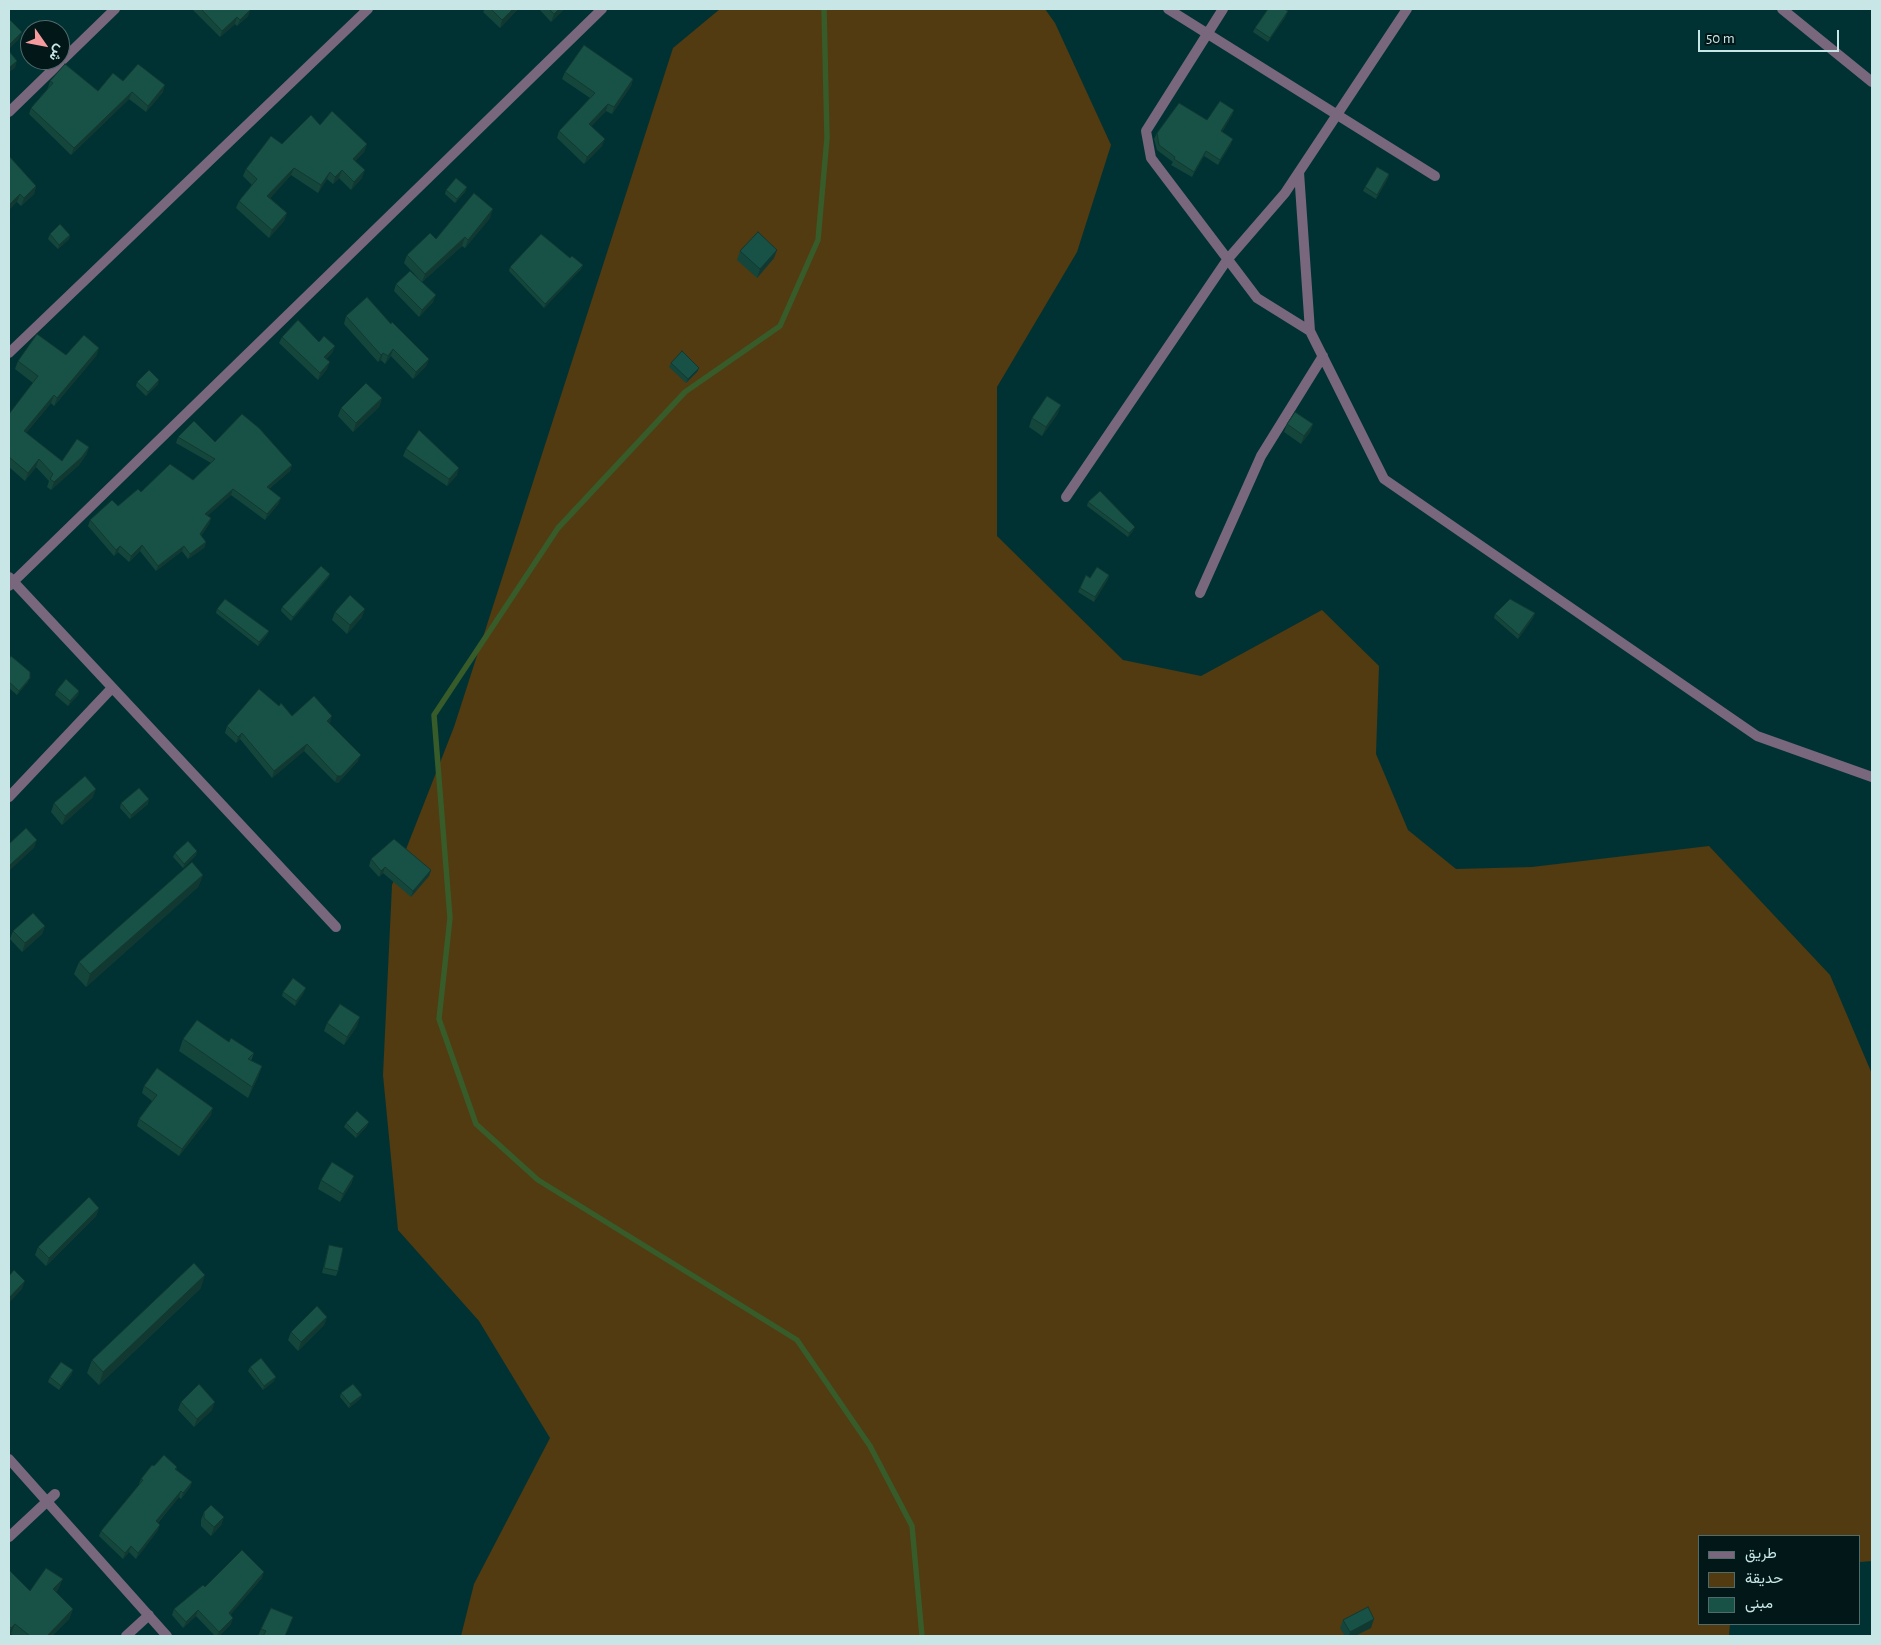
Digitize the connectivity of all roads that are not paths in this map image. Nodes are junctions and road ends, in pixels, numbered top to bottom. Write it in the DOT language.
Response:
graph roads {
  1 [pos="115,9"];
  2 [pos="368,9"];
  3 [pos="602,9"];
  4 [pos="1168,9"];
  5 [pos="1223,9"];
  6 [pos="1408,9"];
  7 [pos="1782,9"];
  8 [pos="1206,34"];
  9 [pos="1872,82"];
  10 [pos="9,112"];
  11 [pos="1338,115"];
  12 [pos="1299,172"];
  13 [pos="1435,176"];
  14 [pos="1227,260"];
  15 [pos="1310,331"];
  16 [pos="9,353"];
  17 [pos="1323,356"];
  18 [pos="1066,497"];
  19 [pos="10,582"];
  20 [pos="1200,593"];
  21 [pos="112,688"];
  22 [pos="1872,777"];
  23 [pos="9,797"];
  24 [pos="336,927"];
  25 [pos="9,1459"];
  26 [pos="51,1498"];
  27 [pos="9,1537"];
  28 [pos="149,1615"];
  29 [pos="126,1636"];
  30 [pos="167,1636"];
  1 -- 10 [label="street"];
  2 -- 16 [label="street"];
  3 -- 19 [label="street"];
  4 -- 8 [label="street"];
  5 -- 8 [label="street"];
  6 -- 11 [label="street"];
  7 -- 9 [label="street"];
  8 -- 11 [label="street"];
  8 -- 14 [label="street"];
  11 -- 12 [label="street"];
  11 -- 13 [label="street"];
  12 -- 14 [label="street"];
  12 -- 15 [label="street"];
  14 -- 15 [label="street"];
  14 -- 18 [label="street"];
  15 -- 17 [label="street"];
  17 -- 20 [label="street"];
  17 -- 22 [label="street"];
  19 -- 21 [label="street"];
  21 -- 23 [label="street"];
  21 -- 24 [label="street"];
  25 -- 26 [label="street"];
  26 -- 27 [label="street"];
  26 -- 28 [label="street"];
  28 -- 29 [label="street"];
  28 -- 30 [label="street"];
}
